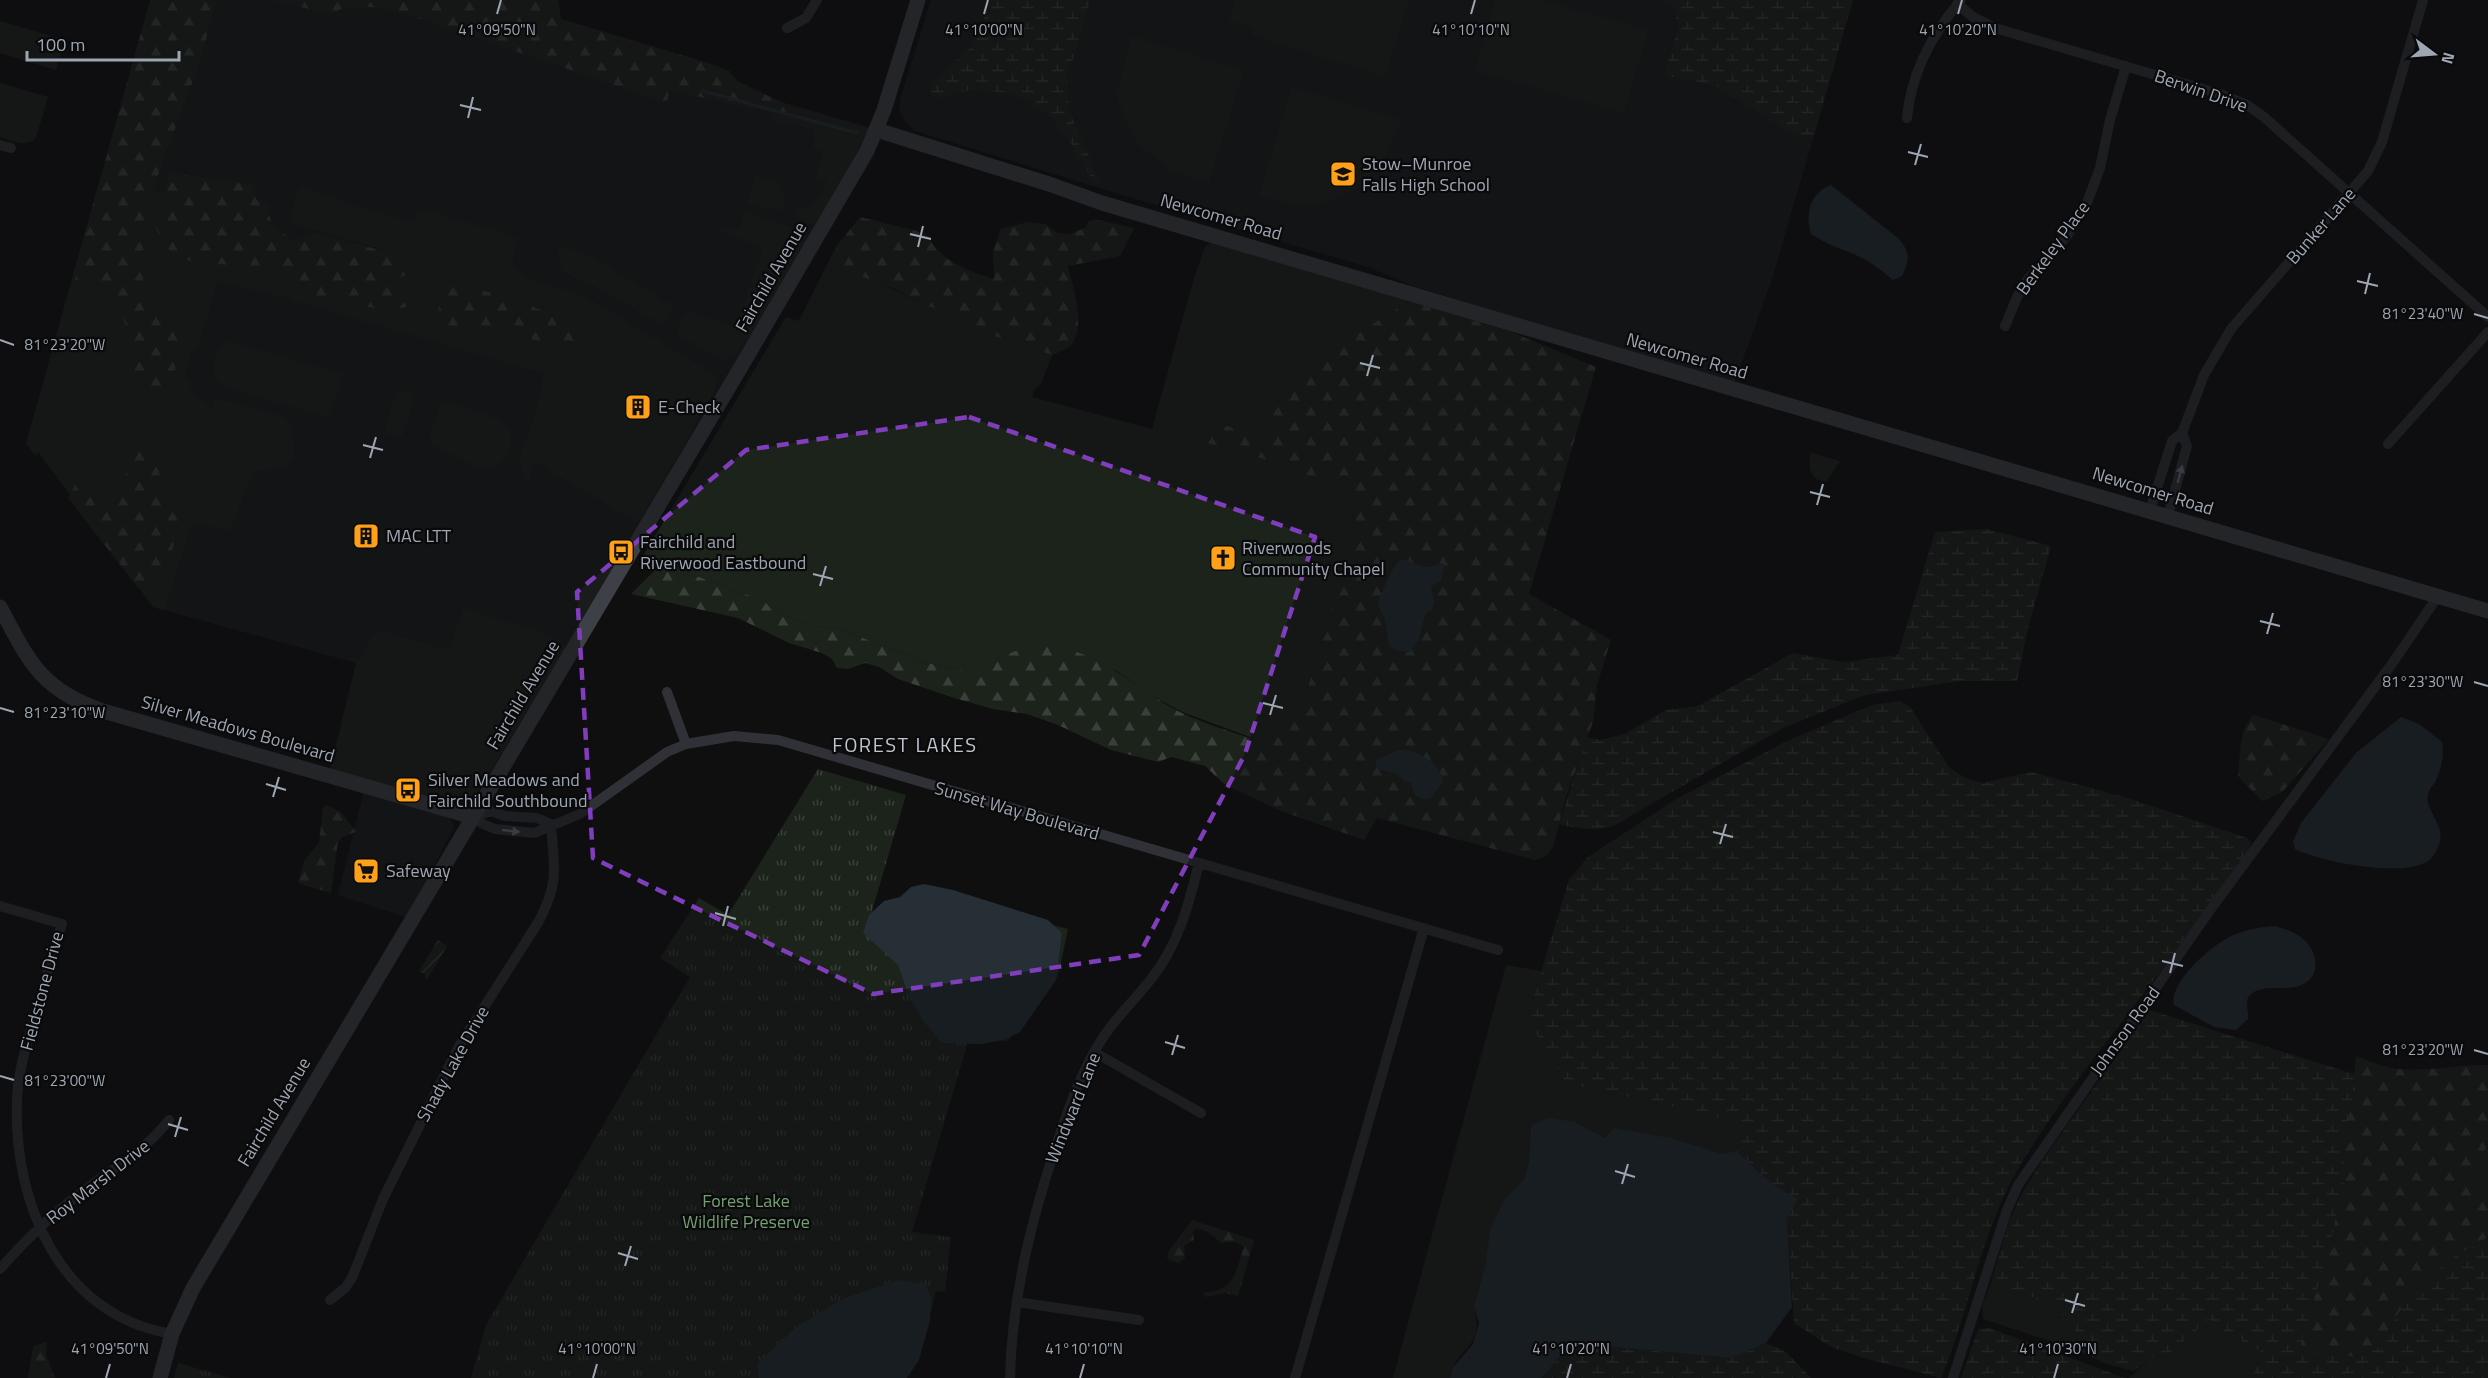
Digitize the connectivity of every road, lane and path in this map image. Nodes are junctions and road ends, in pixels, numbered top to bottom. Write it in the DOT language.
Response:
graph roads {
  1 [pos="817,0"];
  2 [pos="918,0"];
  3 [pos="2423,0"];
  4 [pos="1959,2"];
  5 [pos="787,28"];
  6 [pos="2126,66"];
  7 [pos="1907,118"];
  8 [pos="877,130"];
  9 [pos="0,145"];
  10 [pos="12,148"];
  11 [pos="2350,194"];
  12 [pos="2488,317"];
  13 [pos="2005,326"];
  14 [pos="2488,332"];
  15 [pos="2182,433"];
  16 [pos="2388,444"];
  17 [pos="2150,510"];
  18 [pos="2168,516"];
  19 [pos="2438,596"];
  20 [pos="0,607"];
  21 [pos="2488,611"];
  22 [pos="667,692"];
  23 [pos="686,744"];
  24 [pos="473,817"];
  25 [pos="551,824"];
  26 [pos="1199,863"];
  27 [pos="0,906"];
  28 [pos="1424,928"];
  29 [pos="1498,950"];
  30 [pos="1094,1052"];
  31 [pos="1201,1113"];
  32 [pos="169,1120"];
  33 [pos="40,1228"];
  34 [pos="0,1269"];
  35 [pos="330,1300"];
  36 [pos="1017,1302"];
  37 [pos="1139,1320"];
  38 [pos="172,1335"];
  39 [pos="160,1378"];
  40 [pos="1010,1378"];
  41 [pos="1295,1378"];
  42 [pos="1953,1378"];
  1 -- 5 [label="street"];
  2 -- 8 [label="street, Fairchild Avenue"];
  3 -- 11 [label="street, Bunker Lane"];
  4 -- 6 [label="street, Berwin Drive"];
  4 -- 7 [label="street"];
  6 -- 11 [label="street, Berwin Drive"];
  6 -- 13 [label="street, Berkeley Place"];
  8 -- 17 [label="street, Newcomer Road"];
  8 -- 24 [label="street, Fairchild Avenue"];
  9 -- 10 [label="street"];
  11 -- 12 [label="street, Berwin Drive"];
  11 -- 15 [label="street, Bunker Lane"];
  14 -- 16 [label="street"];
  15 -- 17 [label="street, Bunker Lane"];
  18 -- 15 [label="street, Bunker Lane, one-way"];
  17 -- 18 [label="street, Newcomer Road"];
  18 -- 19 [label="street, Newcomer Road"];
  19 -- 21 [label="street, Newcomer Road"];
  19 -- 42 [label="street, Johnson Road"];
  20 -- 24 [label="street, Silver Meadows Boulevard"];
  22 -- 23 [label="street"];
  23 -- 25 [label="street, Sunset Way Boulevard"];
  23 -- 26 [label="street, Sunset Way Boulevard"];
  24 -- 25 [label="street"];
  24 -- 38 [label="street, Fairchild Avenue"];
  25 -- 35 [label="street, Shady Lake Drive"];
  26 -- 28 [label="street, Sunset Way Boulevard"];
  26 -- 30 [label="street, Windward Lane"];
  27 -- 33 [label="street, Fieldstone Drive"];
  28 -- 29 [label="street, Sunset Way Boulevard"];
  28 -- 41 [label="street"];
  30 -- 31 [label="street"];
  30 -- 36 [label="street, Windward Lane"];
  32 -- 33 [label="street, Roy Marsh Drive"];
  33 -- 34 [label="street, Roy Marsh Drive"];
  33 -- 38 [label="street, Fieldstone Drive"];
  36 -- 37 [label="street"];
  36 -- 40 [label="street, Windward Lane"];
  38 -- 39 [label="street, Fairchild Avenue"];
}
